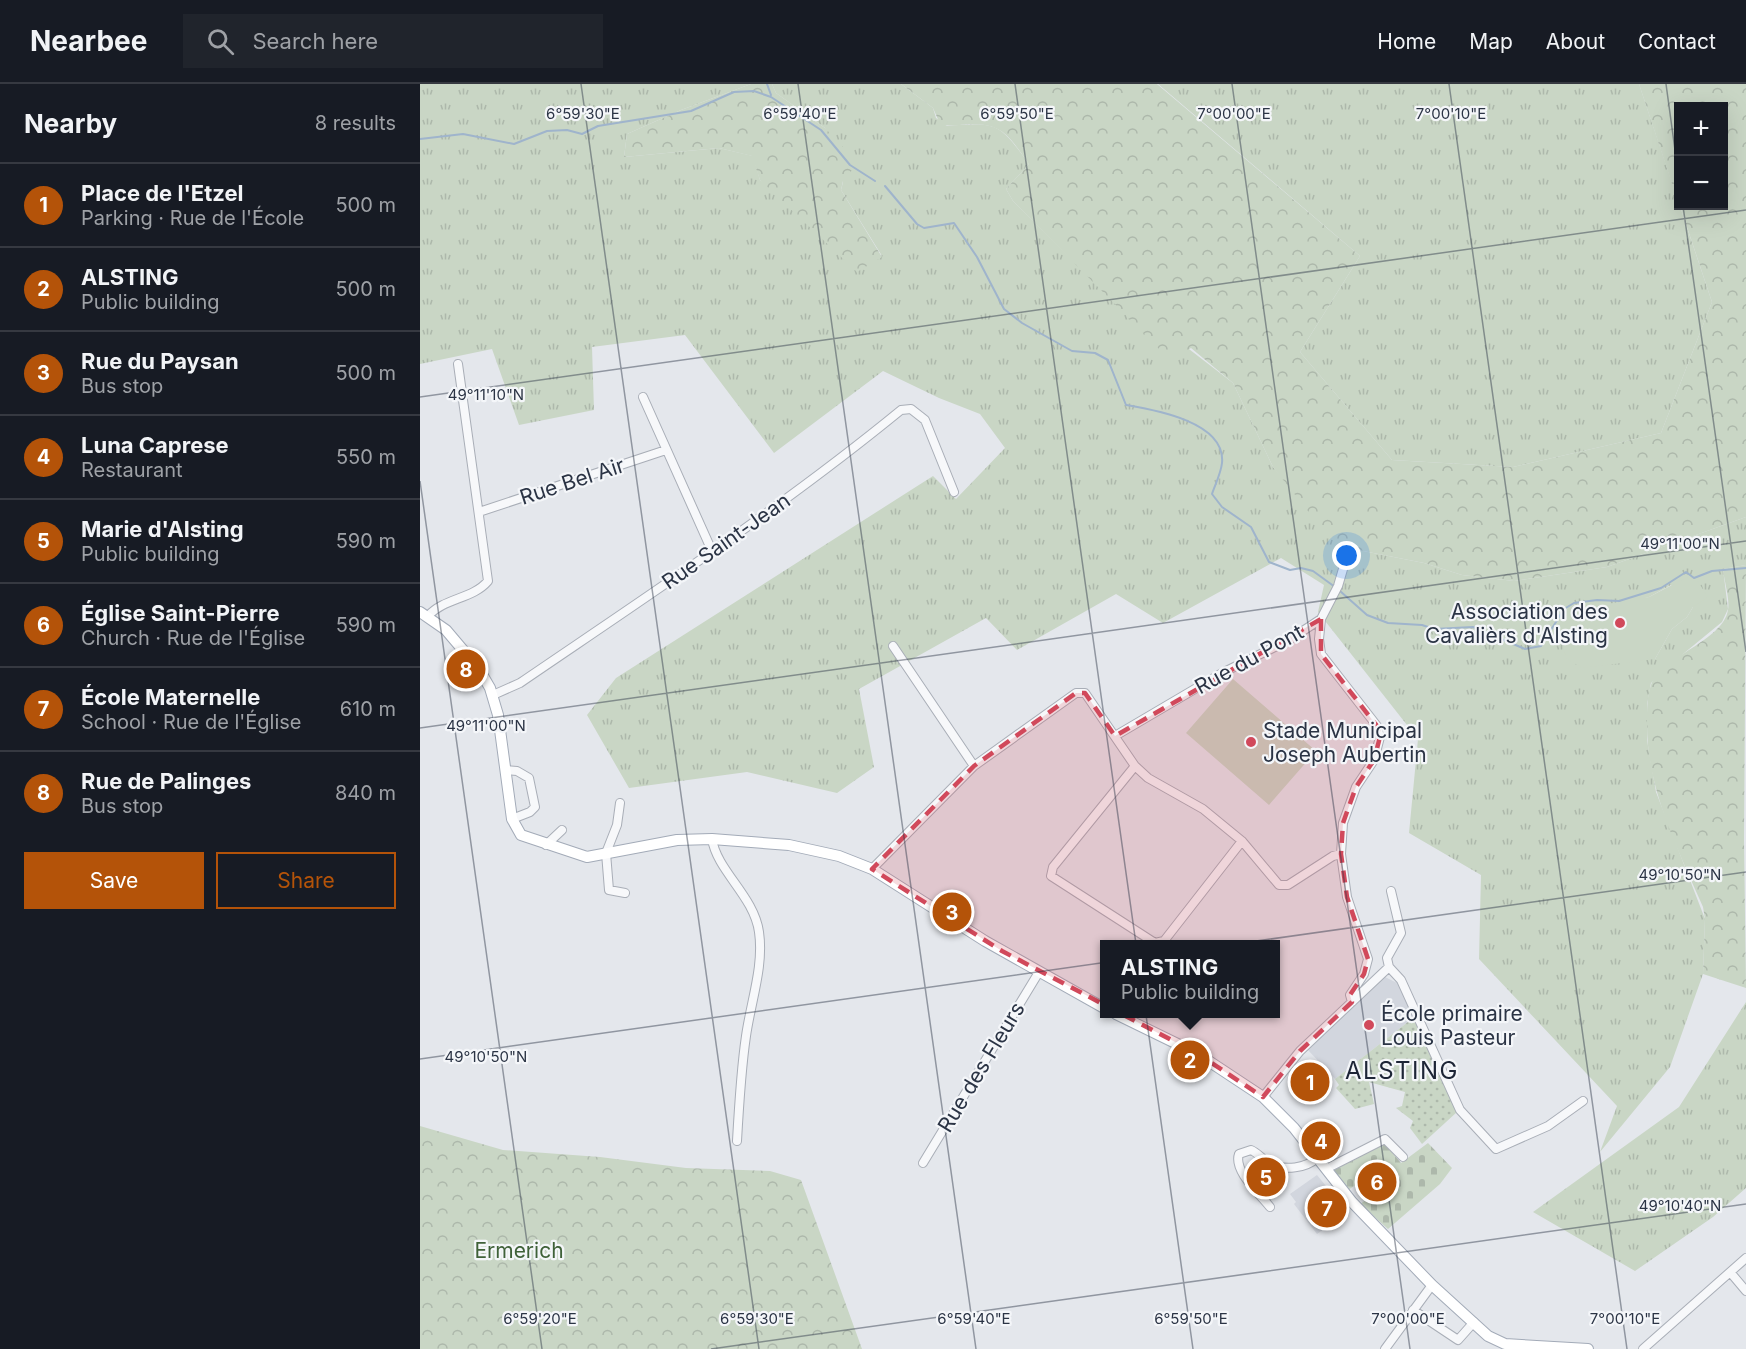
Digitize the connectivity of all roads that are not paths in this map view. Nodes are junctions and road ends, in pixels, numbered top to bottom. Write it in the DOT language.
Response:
graph roads {
  1 [pos="458,364"];
  2 [pos="643,397"];
  3 [pos="666,450"];
  4 [pos="954,492"];
  5 [pos="478,512"];
  6 [pos="712,551"];
  7 [pos="1348,552"];
  8 [pos="424,614"];
  9 [pos="1322,619"];
  10 [pos="893,646"];
  11 [pos="493,695"];
  12 [pos="1115,736"];
  13 [pos="974,766"];
  14 [pos="1135,766"];
  15 [pos="506,770"];
  16 [pos="621,803"];
  17 [pos="512,819"];
  18 [pos="562,830"];
  19 [pos="712,838"];
  20 [pos="1242,841"];
  21 [pos="546,845"];
  22 [pos="606,853"];
  23 [pos="1341,854"];
  24 [pos="872,869"];
  25 [pos="1391,891"];
  26 [pos="625,893"];
  27 [pos="1150,940"];
  28 [pos="1164,940"];
  29 [pos="1389,967"];
  30 [pos="1039,972"];
  31 [pos="1352,1002"];
  32 [pos="1100,1006"];
  33 [pos="1124,1018"];
  34 [pos="1263,1097"];
  35 [pos="1583,1101"];
  36 [pos="737,1141"];
  37 [pos="1403,1157"];
  38 [pos="1317,1158"];
  39 [pos="923,1163"];
  40 [pos="1326,1169"];
  41 [pos="1270,1207"];
  42 [pos="1746,1257"];
  43 [pos="1730,1272"];
  44 [pos="1432,1284"];
  45 [pos="1746,1291"];
  46 [pos="1413,1310"];
  47 [pos="1474,1322"];
  48 [pos="1385,1349"];
  49 [pos="1588,1349"];
  50 [pos="1643,1349"];
  1 -- 5 [label="street"];
  2 -- 3 [label="street"];
  3 -- 5 [label="street, Rue Bel Air"];
  3 -- 6 [label="street"];
  4 -- 6 [label="street, Rue Saint-Jean"];
  5 -- 8 [label="street"];
  6 -- 11 [label="street, Rue Saint-Jean"];
  7 -- 9 [label="street, Rue du Pont"];
  8 -- 11 [label="main road"];
  9 -- 12 [label="street, Rue du Pont"];
  9 -- 23 [label="street"];
  10 -- 13 [label="street"];
  11 -- 15 [label="main road"];
  12 -- 13 [label="street"];
  12 -- 14 [label="street"];
  13 -- 24 [label="street"];
  14 -- 20 [label="street"];
  14 -- 27 [label="street"];
  15 -- 17 [label="main road"];
  15 -- 17 [label="street"];
  16 -- 22 [label="street"];
  17 -- 21 [label="main road"];
  18 -- 21 [label="street"];
  19 -- 22 [label="main road"];
  19 -- 24 [label="main road"];
  19 -- 36 [label="street"];
  20 -- 23 [label="street"];
  20 -- 28 [label="street"];
  21 -- 22 [label="main road"];
  22 -- 26 [label="street"];
  23 -- 31 [label="street"];
  24 -- 30 [label="main road"];
  25 -- 29 [label="street"];
  29 -- 31 [label="street"];
  29 -- 35 [label="street"];
  30 -- 32 [label="main road"];
  30 -- 39 [label="street, Rue des Fleurs"];
  31 -- 34 [label="street"];
  33 -- 34 [label="main road"];
  34 -- 38 [label="main road"];
  37 -- 40 [label="street"];
  38 -- 40 [label="main road"];
  38 -- 41 [label="street"];
  40 -- 44 [label="main road"];
  42 -- 43 [label="street"];
  43 -- 45 [label="street"];
  43 -- 50 [label="street"];
  44 -- 46 [label="street"];
  44 -- 47 [label="main road"];
  46 -- 47 [label="street"];
  46 -- 48 [label="street"];
  47 -- 49 [label="main road"];
}
